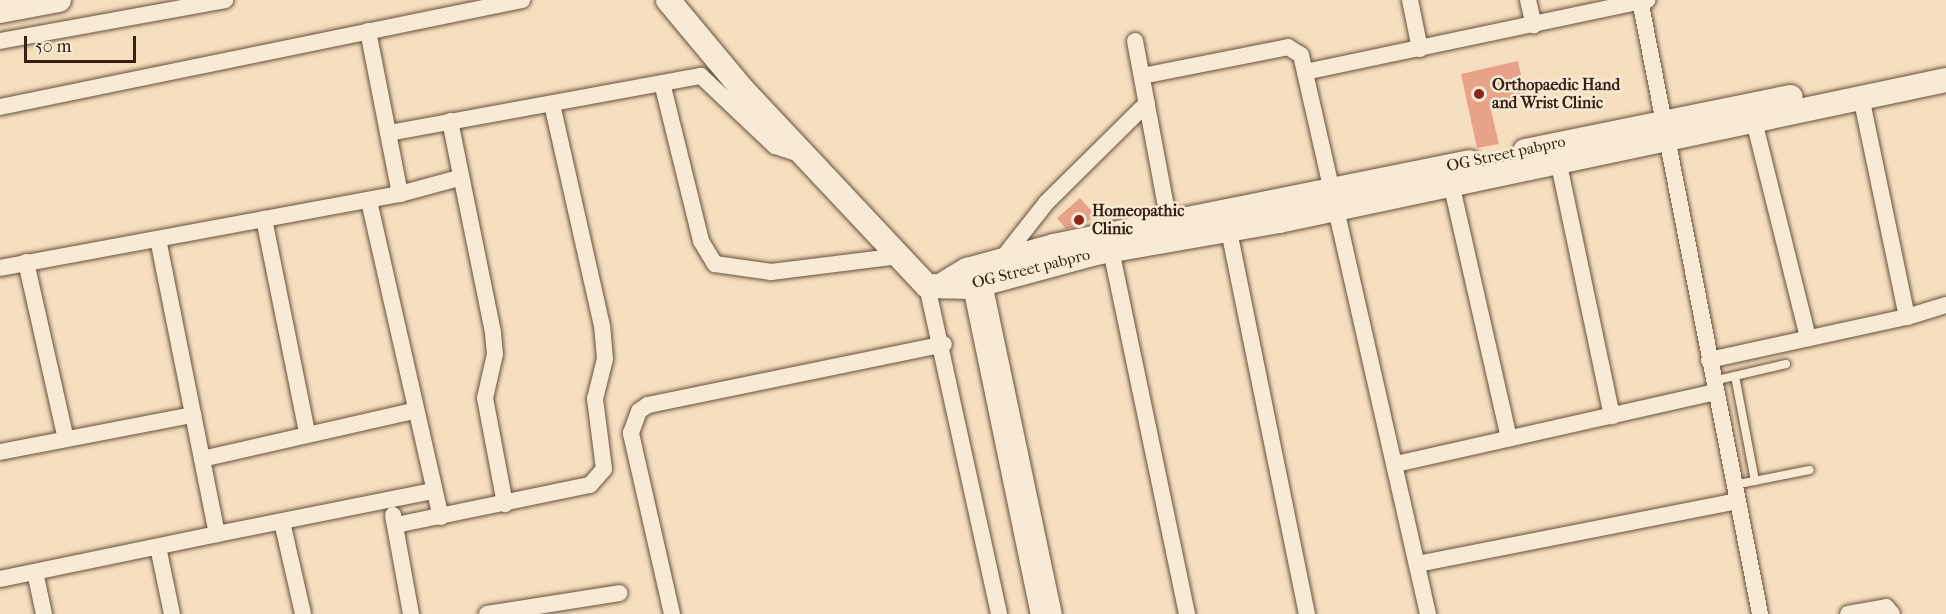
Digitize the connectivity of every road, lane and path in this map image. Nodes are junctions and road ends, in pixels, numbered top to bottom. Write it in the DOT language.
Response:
graph roads {
  1 [pos="60,0"];
  2 [pos="225,0"];
  3 [pos="522,0"];
  4 [pos="668,0"];
  5 [pos="1410,0"];
  6 [pos="1528,0"];
  7 [pos="1643,0"];
  8 [pos="0,11"];
  9 [pos="1534,25"];
  10 [pos="368,32"];
  11 [pos="1135,41"];
  12 [pos="0,42"];
  13 [pos="1420,49"];
  14 [pos="1946,65"];
  15 [pos="1305,72"];
  16 [pos="1142,75"];
  17 [pos="1946,80"];
  18 [pos="662,83"];
  19 [pos="1861,97"];
  20 [pos="1147,103"];
  21 [pos="552,105"];
  22 [pos="0,107"];
  23 [pos="1754,121"];
  24 [pos="450,122"];
  25 [pos="1663,130"];
  26 [pos="389,133"];
  27 [pos="806,156"];
  28 [pos="1558,160"];
  29 [pos="459,178"];
  30 [pos="1451,183"];
  31 [pos="400,194"];
  32 [pos="1333,199"];
  33 [pos="369,201"];
  34 [pos="264,219"];
  35 [pos="1169,222"];
  36 [pos="1229,231"];
  37 [pos="158,238"];
  38 [pos="1111,250"];
  39 [pos="899,256"];
  40 [pos="26,262"];
  41 [pos="0,268"];
  42 [pos="981,273"];
  43 [pos="936,284"];
  44 [pos="1946,305"];
  45 [pos="1907,316"];
  46 [pos="1808,338"];
  47 [pos="944,344"];
  48 [pos="1709,360"];
  49 [pos="1786,364"];
  50 [pos="1735,375"];
  51 [pos="1714,386"];
  52 [pos="413,411"];
  53 [pos="193,415"];
  54 [pos="1612,416"];
  55 [pos="307,433"];
  56 [pos="66,439"];
  57 [pos="1509,439"];
  58 [pos="0,452"];
  59 [pos="202,459"];
  60 [pos="1396,464"];
  61 [pos="1810,470"];
  62 [pos="1755,481"];
  63 [pos="433,491"];
  64 [pos="1735,493"];
  65 [pos="390,500"];
  66 [pos="505,504"];
  67 [pos="441,517"];
  68 [pos="282,522"];
  69 [pos="396,525"];
  70 [pos="217,534"];
  71 [pos="158,547"];
  72 [pos="1417,564"];
  73 [pos="35,572"];
  74 [pos="0,579"];
  75 [pos="619,593"];
  76 [pos="44,614"];
  77 [pos="172,614"];
  78 [pos="303,614"];
  79 [pos="411,614"];
  80 [pos="487,614"];
  81 [pos="672,614"];
  82 [pos="999,614"];
  83 [pos="1039,614"];
  84 [pos="1054,614"];
  85 [pos="1187,614"];
  86 [pos="1307,614"];
  87 [pos="1428,614"];
  88 [pos="1760,614"];
  89 [pos="1848,614"];
  90 [pos="1892,614"];
  1 -- 8 [label="street"];
  2 -- 12 [label="street"];
  3 -- 10 [label="street"];
  4 -- 27 [label="street"];
  5 -- 13 [label="street"];
  6 -- 9 [label="street"];
  7 -- 9 [label="street"];
  7 -- 25 [label="street"];
  9 -- 13 [label="street"];
  10 -- 22 [label="street"];
  10 -- 26 [label="street"];
  11 -- 16 [label="street"];
  13 -- 15 [label="street"];
  14 -- 25 [label="street, OG Street pabpro"];
  15 -- 16 [label="street"];
  15 -- 32 [label="street"];
  16 -- 20 [label="street"];
  17 -- 19 [label="street, OG Street pabpro"];
  18 -- 21 [label="street"];
  18 -- 27 [label="street"];
  18 -- 39 [label="street"];
  19 -- 23 [label="street, OG Street pabpro"];
  19 -- 45 [label="street"];
  20 -- 35 [label="street"];
  20 -- 42 [label="street"];
  21 -- 24 [label="street"];
  21 -- 66 [label="street"];
  23 -- 25 [label="street, OG Street pabpro"];
  23 -- 46 [label="street"];
  24 -- 26 [label="street"];
  24 -- 29 [label="street"];
  25 -- 28 [label="street, OG Street pabpro"];
  25 -- 32 [label="street, OG Street pabpro"];
  25 -- 48 [label="street"];
  26 -- 31 [label="street"];
  27 -- 39 [label="street"];
  28 -- 30 [label="street, OG Street pabpro"];
  28 -- 54 [label="street"];
  29 -- 31 [label="street"];
  29 -- 66 [label="street"];
  30 -- 32 [label="street, OG Street pabpro"];
  30 -- 57 [label="street"];
  31 -- 33 [label="street"];
  32 -- 35 [label="street, OG Street pabpro"];
  32 -- 36 [label="street, OG Street pabpro"];
  32 -- 60 [label="street"];
  33 -- 34 [label="street"];
  33 -- 52 [label="street"];
  34 -- 37 [label="street"];
  34 -- 55 [label="street"];
  35 -- 42 [label="street, OG Street pabpro"];
  36 -- 38 [label="street, OG Street pabpro"];
  36 -- 86 [label="street"];
  37 -- 40 [label="street"];
  37 -- 53 [label="street"];
  38 -- 42 [label="street, OG Street pabpro"];
  38 -- 85 [label="street"];
  39 -- 43 [label="street"];
  40 -- 41 [label="street"];
  40 -- 56 [label="street"];
  42 -- 43 [label="street, OG Street pabpro"];
  42 -- 83 [label="street"];
  42 -- 84 [label="street"];
  43 -- 47 [label="street"];
  44 -- 45 [label="street"];
  45 -- 46 [label="street"];
  46 -- 48 [label="street"];
  47 -- 81 [label="street"];
  47 -- 82 [label="street"];
  48 -- 51 [label="street"];
  49 -- 50 [label="lane"];
  50 -- 51 [label="lane"];
  50 -- 62 [label="lane"];
  51 -- 54 [label="street"];
  51 -- 64 [label="street"];
  52 -- 55 [label="street"];
  52 -- 63 [label="street"];
  53 -- 56 [label="street"];
  53 -- 59 [label="street"];
  54 -- 57 [label="street"];
  55 -- 59 [label="street"];
  56 -- 58 [label="street"];
  57 -- 60 [label="street"];
  59 -- 70 [label="street"];
  60 -- 72 [label="street"];
  61 -- 62 [label="lane"];
  62 -- 64 [label="lane"];
  63 -- 65 [label="street"];
  63 -- 67 [label="street"];
  64 -- 72 [label="street"];
  64 -- 88 [label="street"];
  65 -- 68 [label="street"];
  65 -- 69 [label="street"];
  66 -- 67 [label="street"];
  67 -- 69 [label="street"];
  68 -- 70 [label="street"];
  68 -- 78 [label="street"];
  69 -- 79 [label="street"];
  70 -- 71 [label="street"];
  71 -- 73 [label="street"];
  71 -- 77 [label="street"];
  72 -- 87 [label="street"];
  73 -- 74 [label="street"];
  73 -- 76 [label="street"];
  75 -- 80 [label="street"];
  89 -- 90 [label="street"];
}
